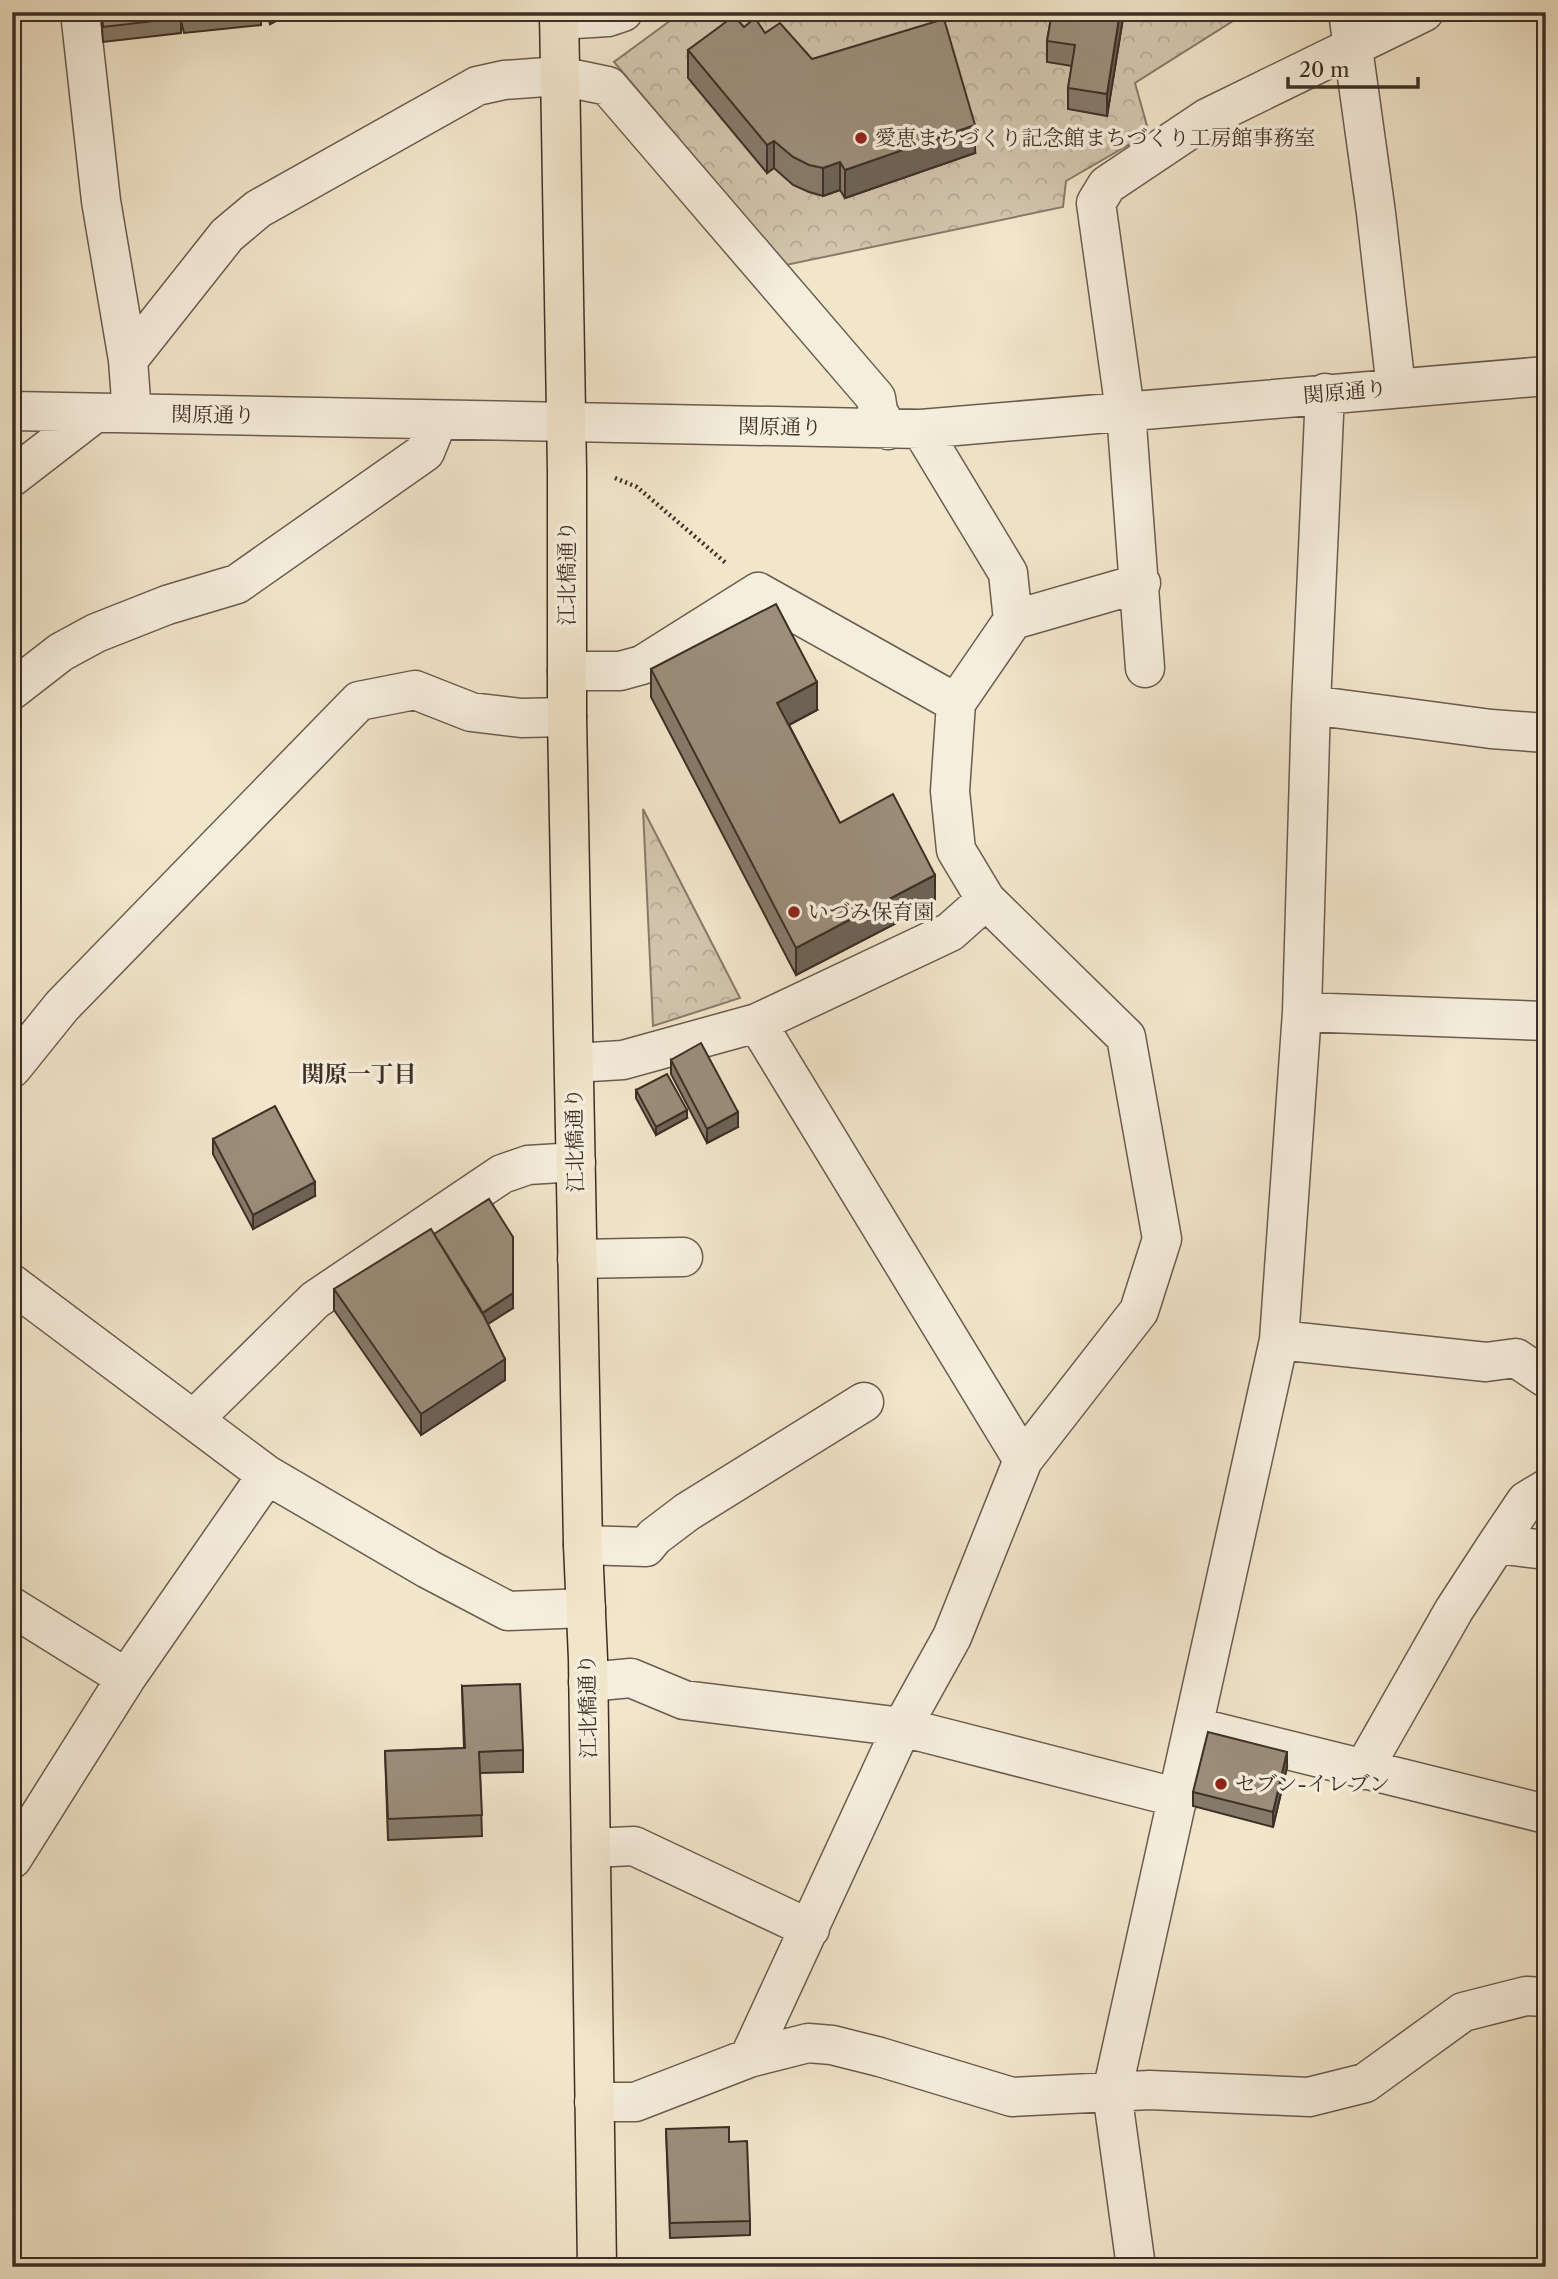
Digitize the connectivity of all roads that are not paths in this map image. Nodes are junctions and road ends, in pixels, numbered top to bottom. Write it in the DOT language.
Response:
graph roads {
  1 [pos="80,12"];
  2 [pos="623,12"];
  3 [pos="1424,12"];
  4 [pos="559,16"];
  5 [pos="1351,28"];
  6 [pos="560,76"];
  7 [pos="128,360"];
  8 [pos="1546,376"];
  9 [pos="1396,388"];
  10 [pos="1325,393"];
  11 [pos="12,411"];
  12 [pos="95,412"];
  13 [pos="132,413"];
  14 [pos="1126,413"];
  15 [pos="438,421"];
  16 [pos="565,422"];
  17 [pos="904,429"];
  18 [pos="12,477"];
  19 [pos="1141,583"];
  20 [pos="1013,620"];
  21 [pos="1145,668"];
  22 [pos="567,671"];
  23 [pos="12,690"];
  24 [pos="956,703"];
  25 [pos="1311,705"];
  26 [pos="567,717"];
  27 [pos="1546,733"];
  28 [pos="986,900"];
  29 [pos="1302,1012"];
  30 [pos="1546,1021"];
  31 [pos="757,1023"];
  32 [pos="574,1063"];
  33 [pos="12,1068"];
  34 [pos="576,1163"];
  35 [pos="683,1257"];
  36 [pos="577,1259"];
  37 [pos="12,1284"];
  38 [pos="1279,1340"];
  39 [pos="1546,1378"];
  40 [pos="864,1402"];
  41 [pos="194,1419"];
  42 [pos="1023,1460"];
  43 [pos="267,1475"];
  44 [pos="1546,1489"];
  45 [pos="1497,1544"];
  46 [pos="583,1545"];
  47 [pos="1546,1550"];
  48 [pos="12,1607"];
  49 [pos="586,1608"];
  50 [pos="126,1678"];
  51 [pos="588,1682"];
  52 [pos="902,1727"];
  53 [pos="1195,1727"];
  54 [pos="1363,1770"];
  55 [pos="1179,1798"];
  56 [pos="1546,1814"];
  57 [pos="591,1848"];
  58 [pos="12,1859"];
  59 [pos="810,1929"];
  60 [pos="1546,1997"];
  61 [pos="749,2058"];
  62 [pos="1112,2092"];
  63 [pos="594,2102"];
  64 [pos="597,2267"];
  65 [pos="1136,2267"];
  1 -- 7 [label="street"];
  2 -- 4 [label="street"];
  3 -- 5 [label="street"];
  4 -- 6 [label="main road, 江北橋通り"];
  5 -- 9 [label="street"];
  5 -- 14 [label="street"];
  6 -- 7 [label="street"];
  6 -- 16 [label="main road, 江北橋通り"];
  6 -- 17 [label="street"];
  7 -- 13 [label="street"];
  8 -- 9 [label="street, 関原通り"];
  9 -- 10 [label="street, 関原通り"];
  10 -- 14 [label="street, 関原通り"];
  10 -- 25 [label="street"];
  11 -- 12 [label="street, 関原通り"];
  12 -- 13 [label="street, 関原通り"];
  12 -- 18 [label="street"];
  13 -- 15 [label="street, 関原通り"];
  14 -- 17 [label="street, 関原通り"];
  14 -- 19 [label="street"];
  15 -- 16 [label="street, 関原通り"];
  15 -- 23 [label="street"];
  16 -- 17 [label="street, 関原通り"];
  16 -- 22 [label="main road, 江北橋通り"];
  17 -- 20 [label="street"];
  19 -- 20 [label="street"];
  19 -- 21 [label="street"];
  20 -- 24 [label="street"];
  22 -- 24 [label="street"];
  22 -- 26 [label="main road, 江北橋通り"];
  24 -- 28 [label="street"];
  25 -- 27 [label="street"];
  25 -- 29 [label="street"];
  26 -- 32 [label="main road, 江北橋通り"];
  26 -- 33 [label="street"];
  28 -- 31 [label="street"];
  28 -- 42 [label="street"];
  29 -- 30 [label="street"];
  29 -- 38 [label="street"];
  31 -- 32 [label="street"];
  31 -- 42 [label="street"];
  32 -- 34 [label="main road, 江北橋通り"];
  34 -- 36 [label="main road, 江北橋通り"];
  34 -- 41 [label="street"];
  35 -- 36 [label="street"];
  36 -- 46 [label="main road, 江北橋通り"];
  37 -- 41 [label="street"];
  38 -- 39 [label="street"];
  38 -- 53 [label="street"];
  40 -- 46 [label="street"];
  41 -- 43 [label="street"];
  42 -- 52 [label="street"];
  43 -- 49 [label="street"];
  43 -- 50 [label="street"];
  44 -- 45 [label="street"];
  45 -- 47 [label="street"];
  45 -- 54 [label="street"];
  46 -- 49 [label="main road, 江北橋通り"];
  48 -- 50 [label="street"];
  49 -- 51 [label="main road, 江北橋通り"];
  50 -- 58 [label="street"];
  51 -- 52 [label="street"];
  51 -- 57 [label="main road, 江北橋通り"];
  52 -- 55 [label="street"];
  52 -- 59 [label="street"];
  53 -- 54 [label="street"];
  53 -- 55 [label="street"];
  54 -- 56 [label="street"];
  55 -- 62 [label="street"];
  57 -- 59 [label="street"];
  57 -- 63 [label="main road, 江北橋通り"];
  59 -- 61 [label="street"];
  60 -- 62 [label="street"];
  61 -- 62 [label="street"];
  61 -- 63 [label="street"];
  62 -- 65 [label="street"];
  63 -- 64 [label="main road, 江北橋通り"];
}
